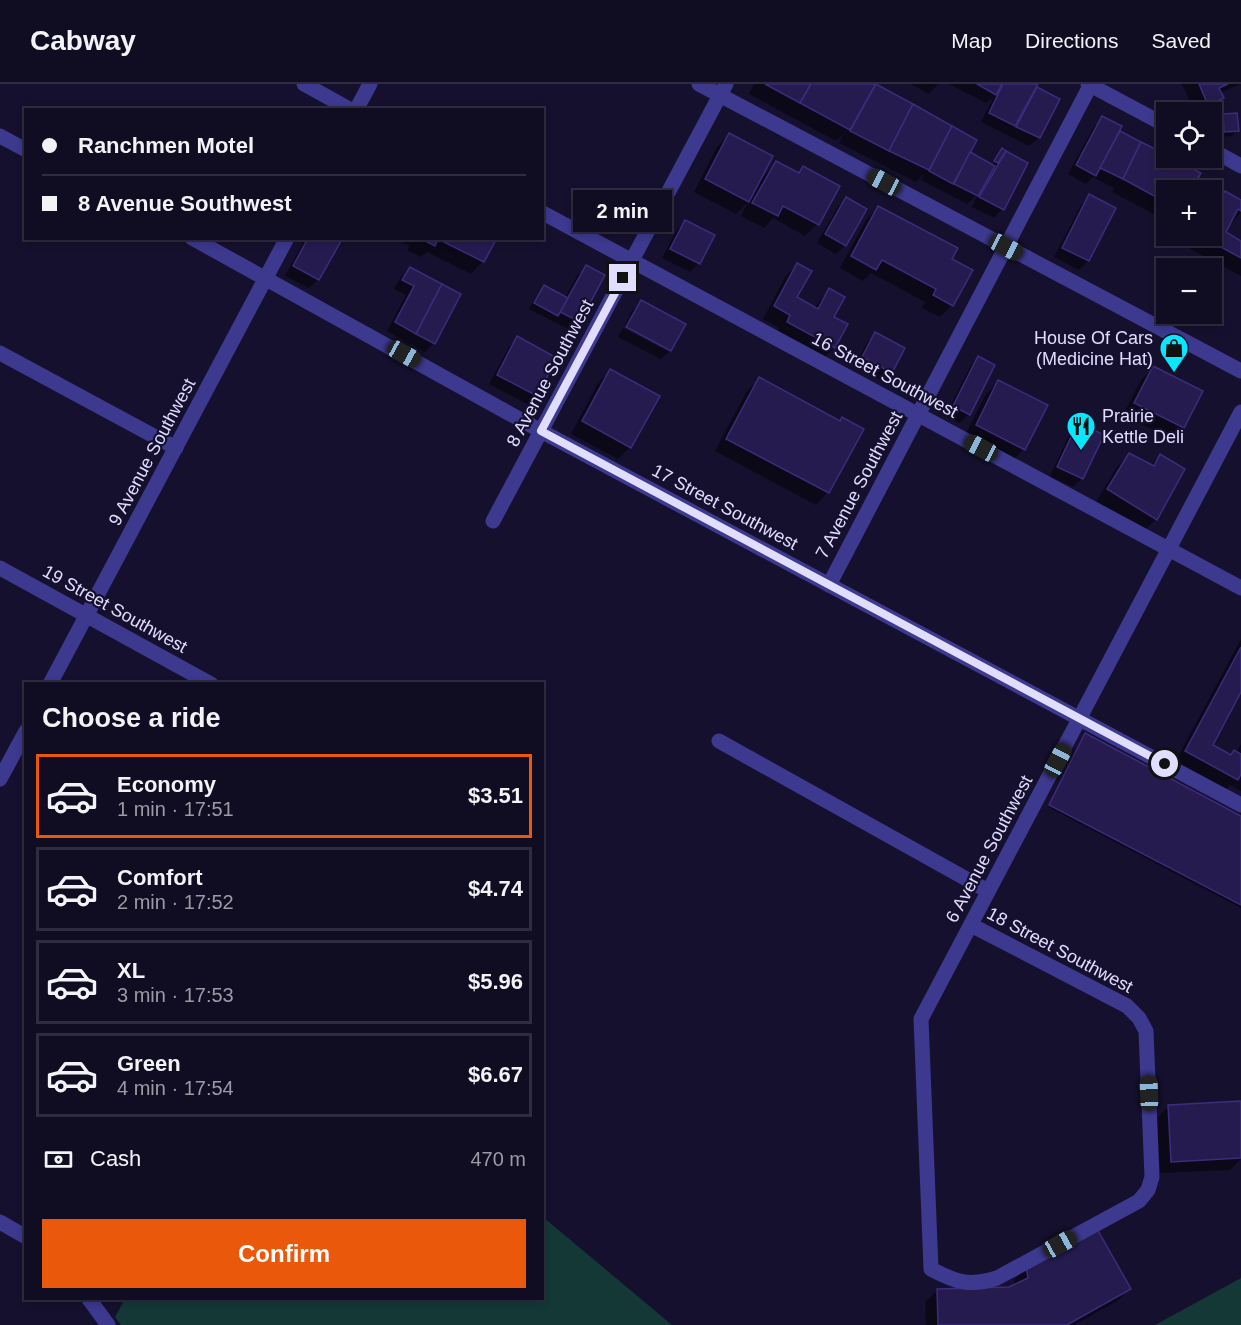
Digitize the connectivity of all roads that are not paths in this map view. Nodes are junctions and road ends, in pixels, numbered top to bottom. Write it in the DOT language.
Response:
graph roads {
  1 [pos="304,84"];
  2 [pos="370,84"];
  3 [pos="699,84"];
  4 [pos="1090,84"];
  5 [pos="723,90"];
  6 [pos="347,108"];
  7 [pos="357,108"];
  8 [pos="1156,120"];
  9 [pos="0,136"];
  10 [pos="24,149"];
  11 [pos="1222,156"];
  12 [pos="1241,166"];
  13 [pos="544,214"];
  14 [pos="196,240"];
  15 [pos="286,240"];
  16 [pos="1006,247"];
  17 [pos="632,261"];
  18 [pos="266,278"];
  19 [pos="0,352"];
  20 [pos="1241,372"];
  21 [pos="1241,412"];
  22 [pos="918,415"];
  23 [pos="541,431"];
  24 [pos="176,448"];
  25 [pos="493,520"];
  26 [pos="1168,549"];
  27 [pos="0,568"];
  28 [pos="829,585"];
  29 [pos="1241,588"];
  30 [pos="87,615"];
  31 [pos="51,682"];
  32 [pos="208,682"];
  33 [pos="1079,719"];
  34 [pos="24,735"];
  35 [pos="719,741"];
  36 [pos="0,779"];
  37 [pos="1241,805"];
  38 [pos="988,891"];
  39 [pos="971,925"];
  40 [pos="0,1222"];
  41 [pos="24,1236"];
  42 [pos="931,1269"];
  43 [pos="90,1300"];
  44 [pos="108,1325"];
  1 -- 6 [label="street"];
  2 -- 7 [label="street"];
  3 -- 5 [label="street"];
  4 -- 8 [label="street"];
  4 -- 16 [label="street, 7 Avenue Southwest"];
  5 -- 16 [label="street"];
  5 -- 17 [label="street, 8 Avenue Southwest"];
  9 -- 10 [label="street"];
  11 -- 12 [label="street"];
  13 -- 17 [label="street, 16 Street Southwest"];
  14 -- 18 [label="street, 17 Street Southwest"];
  15 -- 18 [label="street, 9 Avenue Southwest"];
  16 -- 20 [label="street"];
  16 -- 22 [label="street, 7 Avenue Southwest"];
  17 -- 22 [label="street, 16 Street Southwest"];
  17 -- 23 [label="street, 8 Avenue Southwest"];
  18 -- 23 [label="street, 17 Street Southwest"];
  18 -- 24 [label="street, 9 Avenue Southwest"];
  19 -- 24 [label="street"];
  21 -- 26 [label="street, 6 Avenue Southwest"];
  22 -- 26 [label="street, 16 Street Southwest"];
  22 -- 28 [label="street, 7 Avenue Southwest"];
  23 -- 25 [label="street, 8 Avenue Southwest"];
  23 -- 28 [label="street, 17 Street Southwest"];
  24 -- 30 [label="street, 9 Avenue Southwest"];
  26 -- 29 [label="street, 16 Street Southwest"];
  26 -- 33 [label="street, 6 Avenue Southwest"];
  27 -- 30 [label="street, 19 Street Southwest"];
  28 -- 33 [label="street, 17 Street Southwest"];
  30 -- 31 [label="street, 9 Avenue Southwest"];
  30 -- 32 [label="street, 19 Street Southwest"];
  33 -- 37 [label="street, 17 Street Southwest"];
  33 -- 38 [label="street, 6 Avenue Southwest"];
  34 -- 36 [label="street"];
  35 -- 38 [label="street, 18 Street Southwest"];
  38 -- 39 [label="street, 6 Avenue Southwest"];
  39 -- 42 [label="street, 6 Avenue Southwest"];
  39 -- 42 [label="street, 18 Street Southwest"];
  40 -- 41 [label="street"];
  43 -- 44 [label="street"];
}
